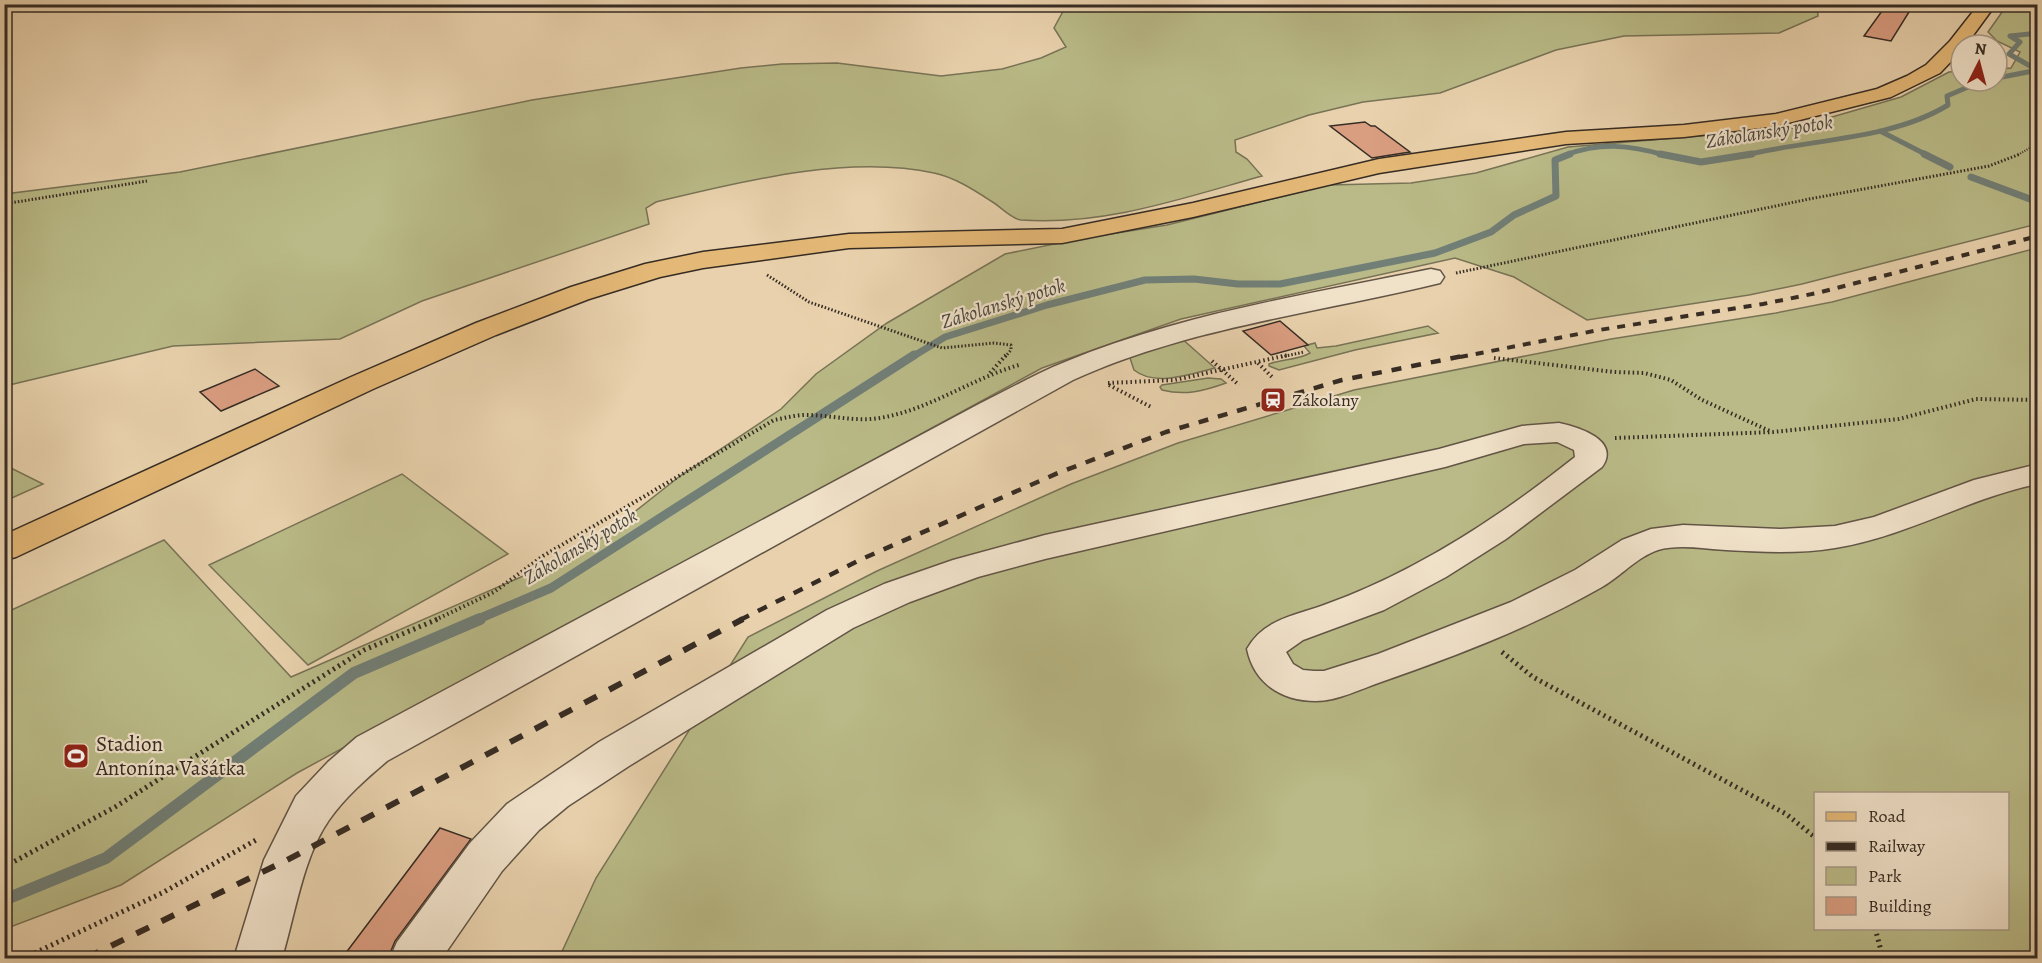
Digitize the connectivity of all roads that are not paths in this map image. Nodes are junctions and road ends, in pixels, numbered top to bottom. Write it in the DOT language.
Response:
graph roads {
  1 [pos="1988,4"];
  2 [pos="1431,277"];
  3 [pos="2037,474"];
  4 [pos="4,549"];
  5 [pos="258,958"];
  6 [pos="414,958"];
  1 -- 4 [label="main road"];
  2 -- 5 [label="street"];
  3 -- 6 [label="street"];
}
